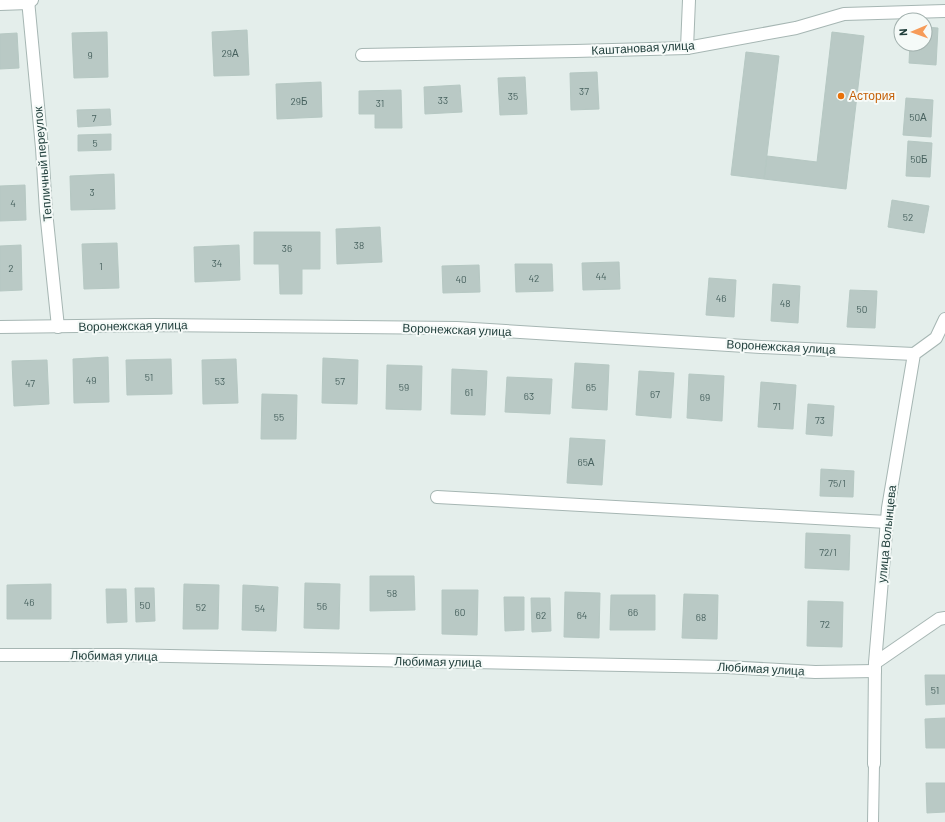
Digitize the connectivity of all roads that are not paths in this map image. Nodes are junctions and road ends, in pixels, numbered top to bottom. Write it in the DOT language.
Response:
graph roads {
  1 [pos="689,0"];
  2 [pos="30,1"];
  3 [pos="0,4"];
  4 [pos="945,10"];
  5 [pos="687,48"];
  6 [pos="362,55"];
  7 [pos="945,319"];
  8 [pos="0,327"];
  9 [pos="58,327"];
  10 [pos="914,354"];
  11 [pos="437,497"];
  12 [pos="887,522"];
  13 [pos="945,618"];
  14 [pos="0,655"];
  15 [pos="875,667"];
  16 [pos="874,764"];
  17 [pos="873,822"];
  1 -- 5 [label="street"];
  2 -- 3 [label="street"];
  2 -- 9 [label="street, Тепличный переулок"];
  4 -- 5 [label="street, Каштановая улица"];
  5 -- 6 [label="street, Каштановая улица"];
  7 -- 10 [label="street"];
  8 -- 9 [label="street, Воронежская улица"];
  9 -- 10 [label="street, Воронежская улица"];
  10 -- 12 [label="street, улица Волынцева"];
  11 -- 12 [label="street"];
  12 -- 15 [label="street, улица Волынцева"];
  13 -- 15 [label="street"];
  14 -- 15 [label="street, Любимая улица"];
  15 -- 16 [label="street, улица Волынцева"];
  16 -- 17 [label="lane"];
}
